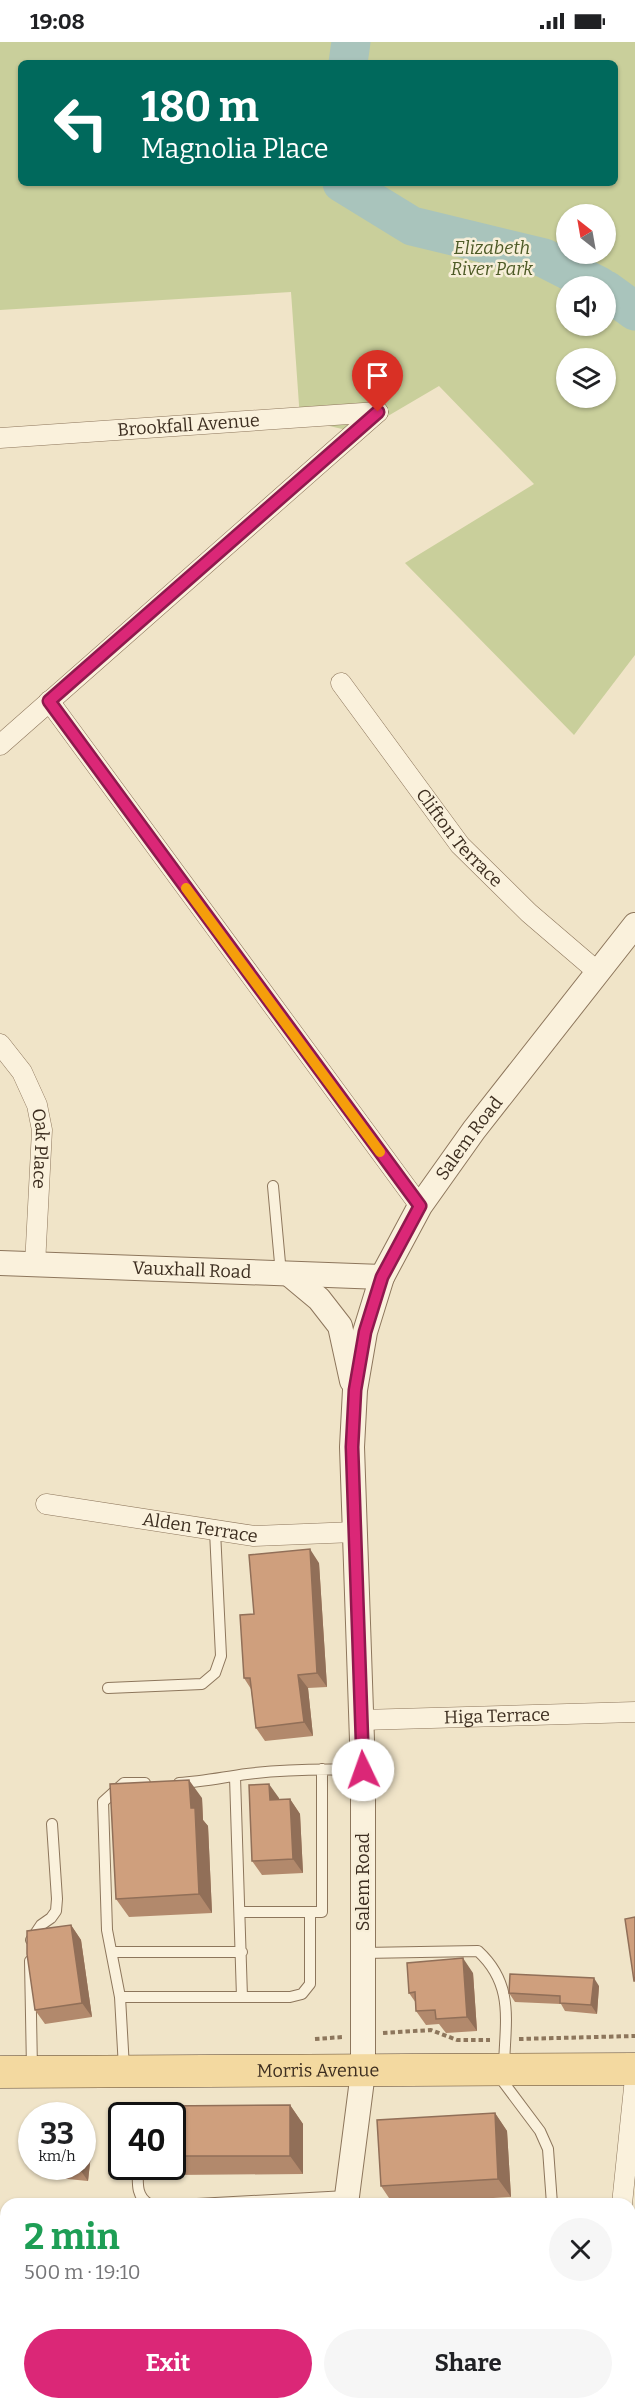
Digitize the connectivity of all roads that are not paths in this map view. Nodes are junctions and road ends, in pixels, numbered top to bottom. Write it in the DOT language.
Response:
graph roads {
  1 [pos="0,438"];
  2 [pos="341,683"];
  3 [pos="49,701"];
  4 [pos="0,745"];
  5 [pos="635,926"];
  6 [pos="599,973"];
  7 [pos="0,1044"];
  8 [pos="273,1186"];
  9 [pos="420,1206"];
  10 [pos="0,1263"];
  11 [pos="35,1265"];
  12 [pos="285,1274"];
  13 [pos="382,1277"];
  14 [pos="355,1390"];
  15 [pos="46,1504"];
  16 [pos="215,1530"];
  17 [pos="355,1532"];
  18 [pos="108,1688"];
  19 [pos="635,1712"];
  20 [pos="361,1720"];
  21 [pos="322,1769"];
  22 [pos="363,1770"];
  23 [pos="235,1777"];
  24 [pos="52,1824"];
  25 [pos="241,1912"];
  26 [pos="310,1912"];
  27 [pos="112,1952"];
  28 [pos="242,1952"];
  29 [pos="363,1953"];
  30 [pos="120,1997"];
  31 [pos="242,1997"];
  32 [pos="635,2069"];
  33 [pos="499,2070"];
  34 [pos="124,2071"];
  35 [pos="0,2072"];
  36 [pos="32,2072"];
  37 [pos="363,2072"];
  38 [pos="635,2078"];
  39 [pos="138,2180"];
  40 [pos="141,2198"];
  41 [pos="346,2198"];
  42 [pos="552,2198"];
  43 [pos="623,2198"];
  1 -- 3 [label="street, Brookfall Avenue"];
  2 -- 6 [label="street, Clifton Terrace"];
  3 -- 4 [label="street"];
  3 -- 9 [label="street"];
  5 -- 6 [label="street, Salem Road"];
  6 -- 9 [label="street, Salem Road"];
  7 -- 11 [label="street, Oak Place"];
  8 -- 12 [label="lane"];
  9 -- 13 [label="street, Salem Road"];
  10 -- 11 [label="street, Vauxhall Road"];
  11 -- 12 [label="street, Vauxhall Road"];
  12 -- 13 [label="street, Vauxhall Road"];
  12 -- 14 [label="street"];
  13 -- 14 [label="street, Salem Road"];
  14 -- 17 [label="street, Salem Road"];
  15 -- 16 [label="street, Alden Terrace"];
  16 -- 17 [label="street, Alden Terrace"];
  16 -- 18 [label="lane"];
  17 -- 20 [label="street, Salem Road"];
  19 -- 20 [label="street, Higa Terrace"];
  20 -- 22 [label="street, Salem Road"];
  21 -- 22 [label="lane"];
  21 -- 23 [label="lane"];
  21 -- 26 [label="lane"];
  22 -- 29 [label="street, Salem Road"];
  23 -- 25 [label="lane"];
  23 -- 27 [label="lane"];
  24 -- 36 [label="lane"];
  25 -- 26 [label="lane"];
  25 -- 28 [label="lane"];
  26 -- 31 [label="lane"];
  27 -- 28 [label="lane"];
  27 -- 30 [label="lane"];
  28 -- 31 [label="lane"];
  29 -- 33 [label="lane"];
  29 -- 37 [label="street, Salem Road"];
  30 -- 31 [label="lane"];
  30 -- 34 [label="lane"];
  32 -- 33 [label="main road, Morris Avenue"];
  33 -- 37 [label="main road, Morris Avenue"];
  33 -- 42 [label="lane"];
  34 -- 36 [label="main road, Morris Avenue"];
  34 -- 37 [label="main road, Morris Avenue"];
  35 -- 36 [label="main road, Morris Avenue"];
  37 -- 41 [label="street, Salem Road"];
  38 -- 43 [label="street"];
  39 -- 40 [label="lane"];
}
